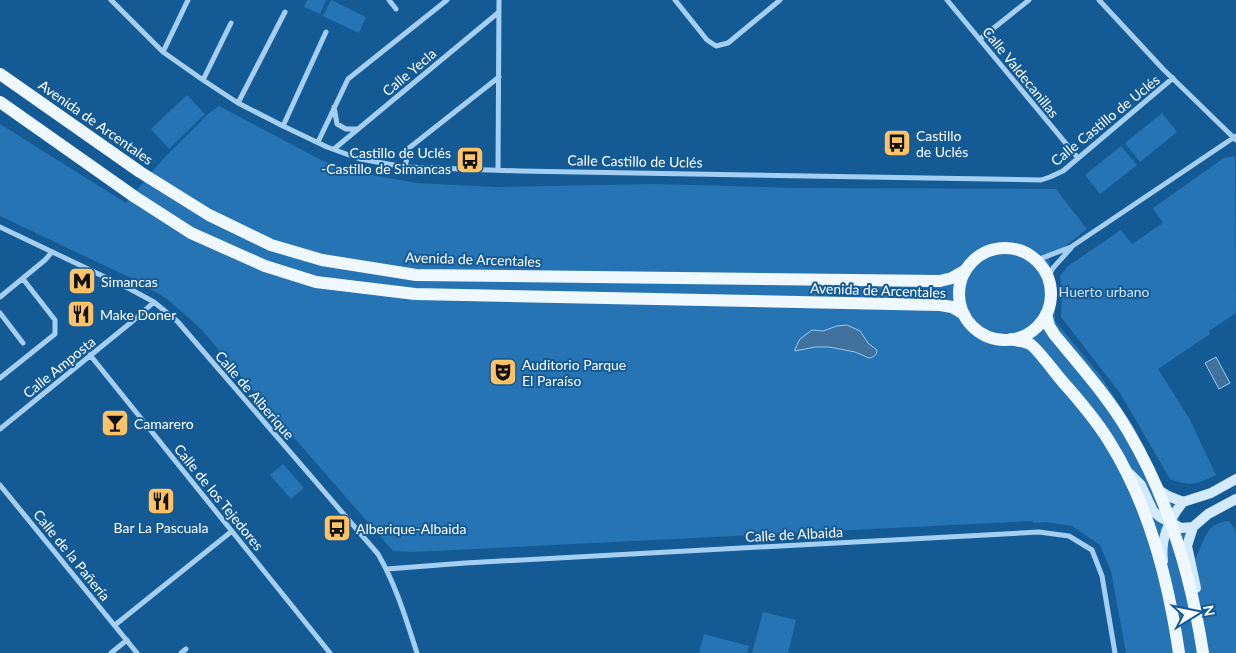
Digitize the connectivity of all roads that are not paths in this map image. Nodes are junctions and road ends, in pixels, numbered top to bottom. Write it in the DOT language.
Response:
graph roads {
  1 [pos="111,0"];
  2 [pos="188,0"];
  3 [pos="389,0"];
  4 [pos="447,0"];
  5 [pos="499,0"];
  6 [pos="675,0"];
  7 [pos="780,0"];
  8 [pos="948,0"];
  9 [pos="1029,0"];
  10 [pos="1099,0"];
  11 [pos="396,9"];
  12 [pos="285,12"];
  13 [pos="499,12"];
  14 [pos="231,23"];
  15 [pos="326,32"];
  16 [pos="980,39"];
  17 [pos="163,52"];
  18 [pos="0,74"];
  19 [pos="499,77"];
  20 [pos="1173,78"];
  21 [pos="203,80"];
  22 [pos="0,102"];
  23 [pos="238,103"];
  24 [pos="334,107"];
  25 [pos="282,126"];
  26 [pos="357,130"];
  27 [pos="1235,138"];
  28 [pos="318,142"];
  29 [pos="334,149"];
  30 [pos="1078,158"];
  31 [pos="405,167"];
  32 [pos="498,170"];
  33 [pos="0,228"];
  34 [pos="1071,247"];
  35 [pos="52,252"];
  36 [pos="1037,260"];
  37 [pos="966,270"];
  38 [pos="1048,278"];
  39 [pos="23,279"];
  40 [pos="0,297"];
  41 [pos="154,302"];
  42 [pos="0,313"];
  43 [pos="964,314"];
  44 [pos="1046,314"];
  45 [pos="1011,340"];
  46 [pos="23,342"];
  47 [pos="90,355"];
  48 [pos="0,378"];
  49 [pos="0,429"];
  50 [pos="1126,470"];
  51 [pos="1236,479"];
  52 [pos="0,485"];
  53 [pos="1157,489"];
  54 [pos="1236,499"];
  55 [pos="1183,502"];
  56 [pos="1169,523"];
  57 [pos="1193,527"];
  58 [pos="232,531"];
  59 [pos="387,569"];
  60 [pos="1164,570"];
  61 [pos="115,625"];
  62 [pos="1199,630"];
  63 [pos="127,640"];
  64 [pos="186,649"];
  65 [pos="111,653"];
  66 [pos="137,653"];
  67 [pos="181,653"];
  68 [pos="330,653"];
  69 [pos="417,653"];
  70 [pos="1115,653"];
  71 [pos="1179,653"];
  72 [pos="1203,653"];
  1 -- 17 [label="street, Calle Castillo de Uclés"];
  2 -- 17 [label="street"];
  3 -- 11 [label="street"];
  4 -- 24 [label="street"];
  5 -- 13 [label="street"];
  6 -- 7 [label="street"];
  8 -- 16 [label="street, Calle Valdecanillas"];
  9 -- 16 [label="street"];
  10 -- 20 [label="street"];
  12 -- 23 [label="street"];
  13 -- 19 [label="street"];
  13 -- 26 [label="street, Calle Yecla"];
  14 -- 21 [label="street"];
  15 -- 25 [label="street"];
  16 -- 30 [label="street, Calle Valdecanillas"];
  17 -- 21 [label="street, Calle Castillo de Uclés"];
  18 -- 37 [label="main road, Avenida de Arcentales"];
  19 -- 31 [label="street"];
  19 -- 32 [label="street"];
  20 -- 27 [label="street"];
  20 -- 30 [label="street, Calle Castillo de Uclés"];
  21 -- 23 [label="street, Calle Castillo de Uclés"];
  22 -- 43 [label="main road, Avenida de Arcentales"];
  23 -- 25 [label="street, Calle Castillo de Uclés"];
  24 -- 26 [label="street"];
  24 -- 28 [label="street"];
  25 -- 28 [label="street, Calle Castillo de Uclés"];
  26 -- 29 [label="street, Calle Yecla"];
  27 -- 34 [label="street"];
  28 -- 29 [label="street, Calle Castillo de Uclés"];
  29 -- 31 [label="street, Calle Castillo de Uclés"];
  30 -- 32 [label="street, Calle Castillo de Uclés"];
  31 -- 32 [label="street, Calle Castillo de Uclés"];
  33 -- 35 [label="street, Calle de Alberique"];
  34 -- 36 [label="street"];
  34 -- 38 [label="street"];
  35 -- 39 [label="street"];
  35 -- 41 [label="street, Calle de Alberique"];
  36 -- 37 [label="main road"];
  36 -- 38 [label="main road"];
  37 -- 43 [label="main road"];
  38 -- 44 [label="main road"];
  39 -- 40 [label="street"];
  39 -- 48 [label="street"];
  41 -- 47 [label="street, Calle Amposta"];
  41 -- 59 [label="street, Calle de Alberique"];
  42 -- 46 [label="street"];
  43 -- 45 [label="main road"];
  44 -- 45 [label="main road"];
  44 -- 53 [label="main road"];
  45 -- 50 [label="main road"];
  47 -- 49 [label="street, Calle Amposta"];
  47 -- 58 [label="street, Calle de los Tejedores"];
  50 -- 56 [label="main road"];
  50 -- 60 [label="main road"];
  51 -- 55 [label="main road"];
  52 -- 61 [label="street, Calle de la Pañería"];
  53 -- 55 [label="main road"];
  53 -- 56 [label="main road"];
  54 -- 57 [label="main road"];
  55 -- 56 [label="main road"];
  56 -- 57 [label="main road"];
  56 -- 60 [label="main road"];
  56 -- 62 [label="main road"];
  57 -- 62 [label="main road"];
  58 -- 61 [label="street"];
  58 -- 68 [label="street, Calle de los Tejedores"];
  59 -- 69 [label="street, Calle de Alberique"];
  59 -- 70 [label="street, Calle de Albaida"];
  60 -- 71 [label="main road"];
  61 -- 63 [label="street, Calle de la Pañería"];
  62 -- 72 [label="main road"];
  63 -- 65 [label="street"];
  63 -- 66 [label="street, Calle de la Pañería"];
  64 -- 67 [label="street"];
}
